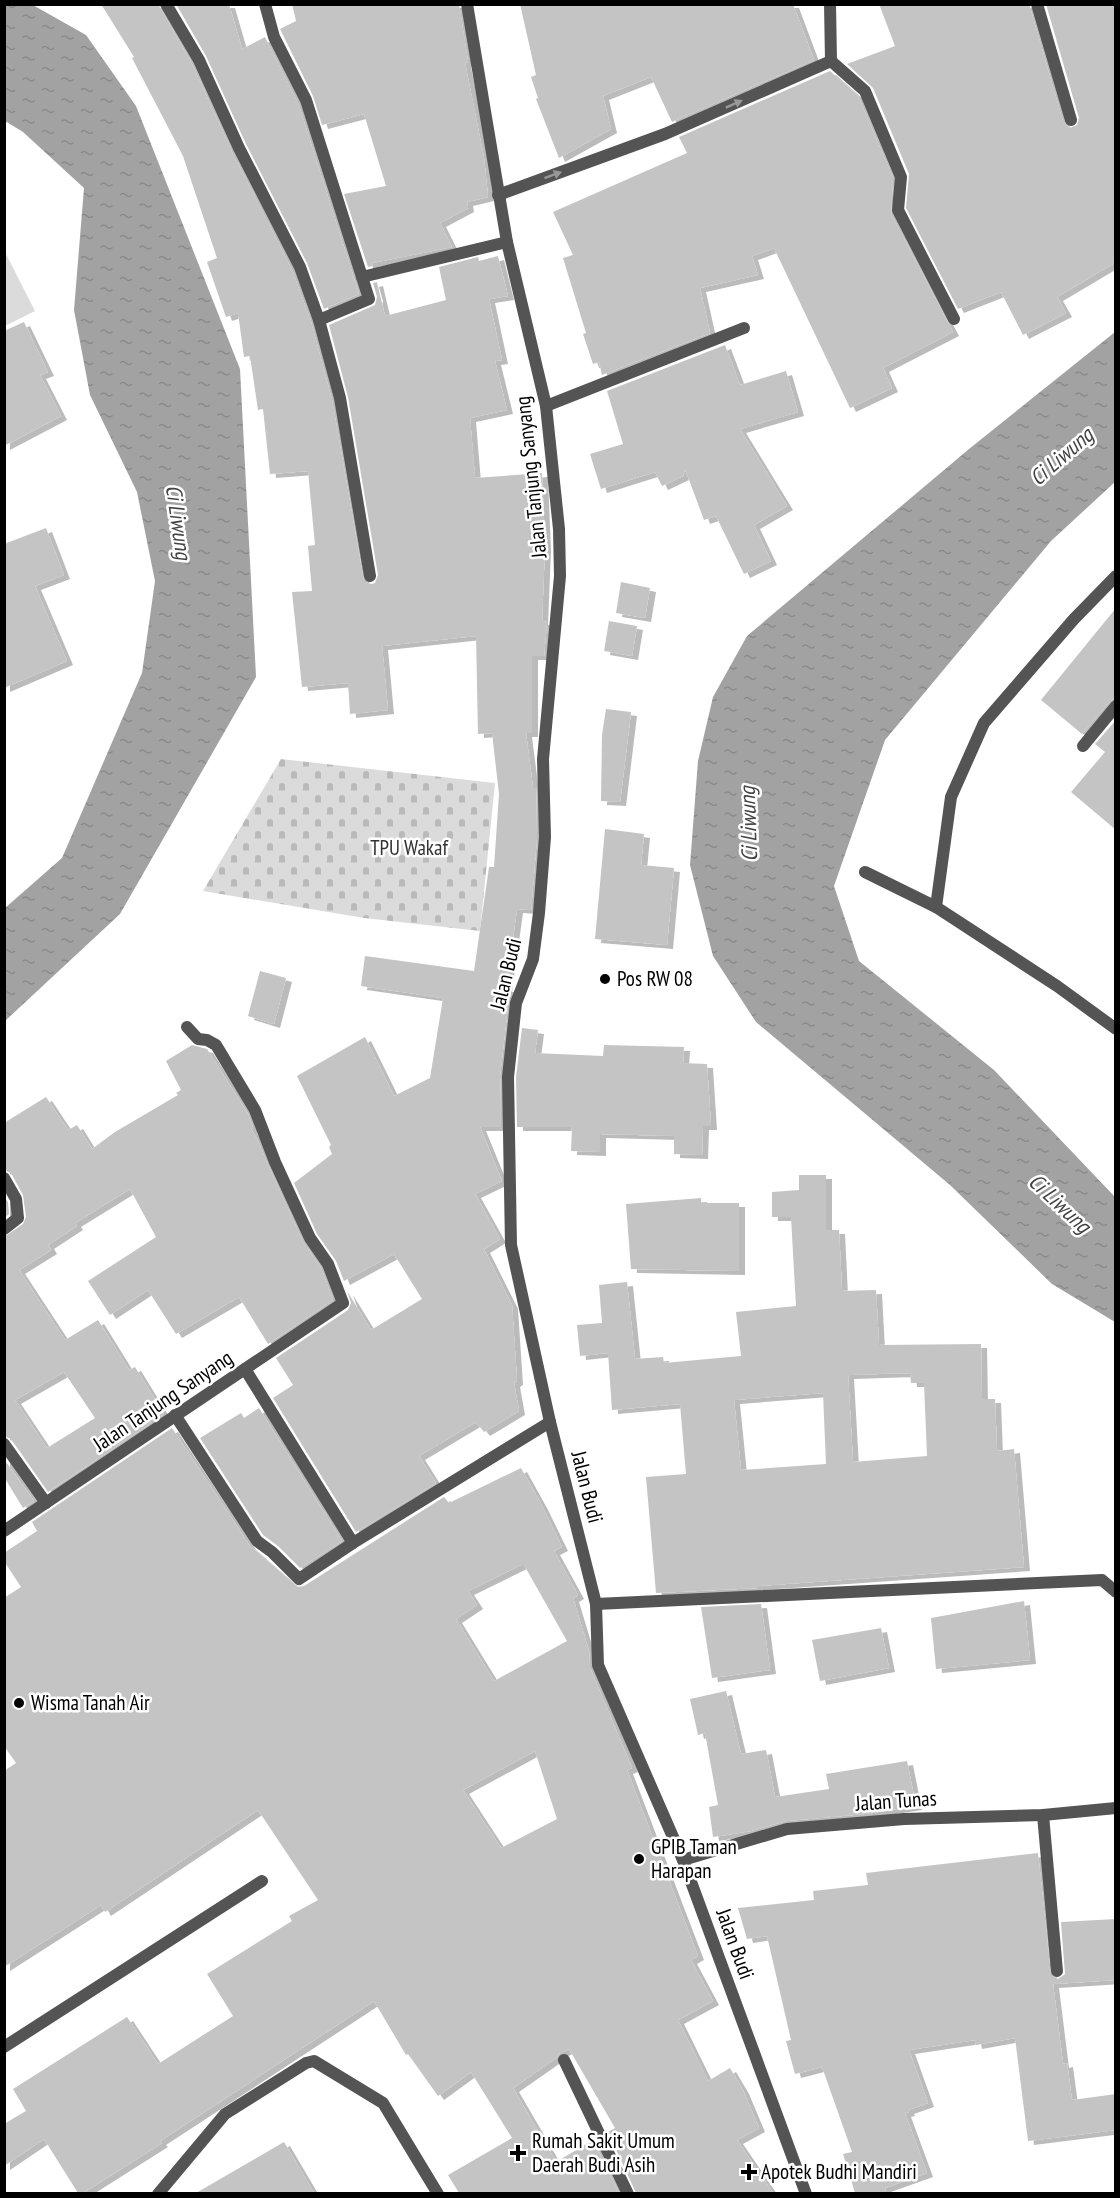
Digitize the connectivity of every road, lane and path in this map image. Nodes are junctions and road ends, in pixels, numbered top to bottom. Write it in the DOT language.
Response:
graph roads {
  1 [pos="166,4"];
  2 [pos="265,4"];
  3 [pos="467,4"];
  4 [pos="830,4"];
  5 [pos="1037,4"];
  6 [pos="831,61"];
  7 [pos="1071,120"];
  8 [pos="498,195"];
  9 [pos="507,242"];
  10 [pos="362,277"];
  11 [pos="319,320"];
  12 [pos="954,320"];
  13 [pos="744,328"];
  14 [pos="546,406"];
  15 [pos="370,576"];
  16 [pos="1116,576"];
  17 [pos="1116,706"];
  18 [pos="1083,746"];
  19 [pos="543,759"];
  20 [pos="865,872"];
  21 [pos="936,907"];
  22 [pos="187,1027"];
  23 [pos="1116,1029"];
  24 [pos="4,1178"];
  25 [pos="4,1229"];
  26 [pos="245,1369"];
  27 [pos="176,1415"];
  28 [pos="550,1422"];
  29 [pos="4,1444"];
  30 [pos="46,1503"];
  31 [pos="4,1531"];
  32 [pos="353,1543"];
  33 [pos="1116,1592"];
  34 [pos="596,1604"];
  35 [pos="1116,1808"];
  36 [pos="1043,1815"];
  37 [pos="683,1860"];
  38 [pos="262,1881"];
  39 [pos="1057,1971"];
  40 [pos="4,2047"];
  41 [pos="564,2060"];
  42 [pos="158,2193"];
  43 [pos="438,2193"];
  44 [pos="628,2193"];
  45 [pos="806,2193"];
  1 -- 11 [label="street"];
  2 -- 10 [label="street"];
  3 -- 8 [label="street, Jalan Tanjung Sanyang"];
  4 -- 6 [label="street"];
  5 -- 7 [label="street"];
  8 -- 6 [label="street, one-way"];
  6 -- 12 [label="street"];
  8 -- 9 [label="street, Jalan Tanjung Sanyang"];
  9 -- 10 [label="street"];
  9 -- 14 [label="street, Jalan Tanjung Sanyang"];
  10 -- 11 [label="street"];
  11 -- 15 [label="street"];
  13 -- 14 [label="street"];
  14 -- 19 [label="street, Jalan Tanjung Sanyang"];
  16 -- 21 [label="street"];
  17 -- 18 [label="street"];
  19 -- 28 [label="street, Jalan Budi"];
  20 -- 21 [label="street"];
  21 -- 23 [label="street"];
  22 -- 26 [label="street, Jalan Tanjung Sanyang"];
  24 -- 25 [label="street"];
  26 -- 27 [label="street, Jalan Tanjung Sanyang"];
  26 -- 32 [label="street"];
  27 -- 30 [label="street, Jalan Tanjung Sanyang"];
  27 -- 32 [label="street"];
  28 -- 32 [label="street"];
  28 -- 34 [label="street, Jalan Budi"];
  29 -- 30 [label="street"];
  30 -- 31 [label="street, Jalan Tanjung Sanyang"];
  33 -- 34 [label="street"];
  34 -- 37 [label="street, Jalan Budi"];
  35 -- 36 [label="street, Jalan Tunas"];
  36 -- 37 [label="street, Jalan Tunas"];
  36 -- 39 [label="street"];
  37 -- 45 [label="street, Jalan Budi"];
  38 -- 40 [label="street"];
  41 -- 44 [label="street"];
  42 -- 43 [label="street"];
}
